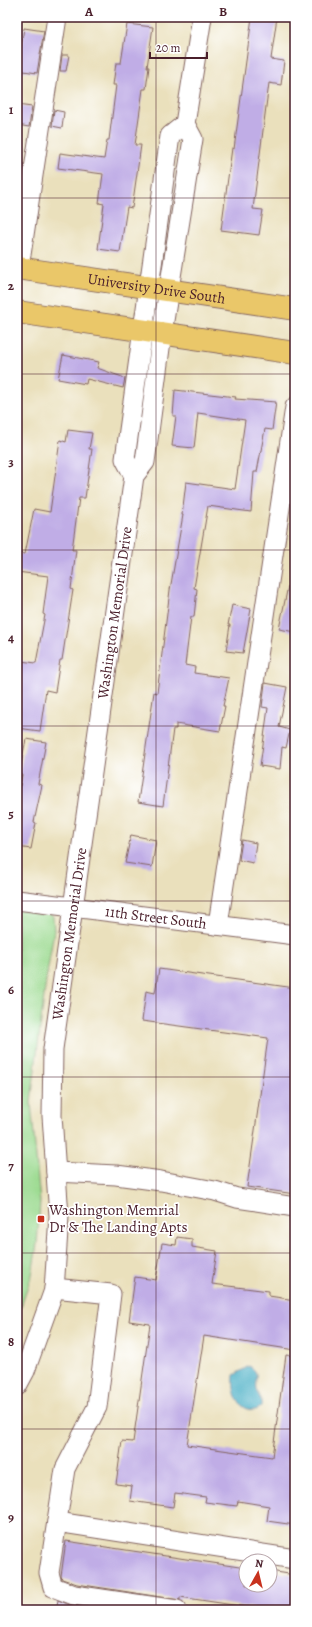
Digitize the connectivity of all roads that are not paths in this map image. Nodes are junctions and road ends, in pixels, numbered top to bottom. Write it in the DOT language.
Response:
graph roads {
  1 [pos="57,17"];
  2 [pos="202,17"];
  3 [pos="185,124"];
  4 [pos="18,268"];
  5 [pos="148,288"];
  6 [pos="170,290"];
  7 [pos="295,309"];
  8 [pos="17,312"];
  9 [pos="152,332"];
  10 [pos="295,352"];
  11 [pos="295,406"];
  12 [pos="17,900"];
  13 [pos="74,907"];
  14 [pos="218,925"];
  15 [pos="295,935"];
  16 [pos="56,1172"];
  17 [pos="295,1207"];
  18 [pos="54,1288"];
  19 [pos="17,1386"];
  20 [pos="57,1522"];
  21 [pos="295,1559"];
  22 [pos="177,1610"];
  1 -- 4 [label="street"];
  2 -- 3 [label="street"];
  3 -- 5 [label="street, Washington Memorial Drive"];
  3 -- 6 [label="street, Washington Memorial Drive"];
  4 -- 5 [label="main road, University Drive South"];
  5 -- 6 [label="main road, University Drive South"];
  5 -- 9 [label="street, Washington Memorial Drive"];
  6 -- 7 [label="main road, University Drive South"];
  6 -- 9 [label="street, Washington Memorial Drive"];
  8 -- 9 [label="main road"];
  9 -- 10 [label="main road"];
  9 -- 13 [label="street, Washington Memorial Drive"];
  11 -- 14 [label="street"];
  12 -- 13 [label="street, 11th Street South"];
  13 -- 14 [label="street, 11th Street South"];
  13 -- 16 [label="street, Washington Memorial Drive"];
  14 -- 15 [label="street, 11th Street South"];
  16 -- 17 [label="street"];
  16 -- 18 [label="street, Washington Memorial Drive"];
  18 -- 19 [label="street, Washington Memorial Drive"];
  18 -- 20 [label="street"];
  20 -- 21 [label="street"];
  20 -- 22 [label="street"];
}
